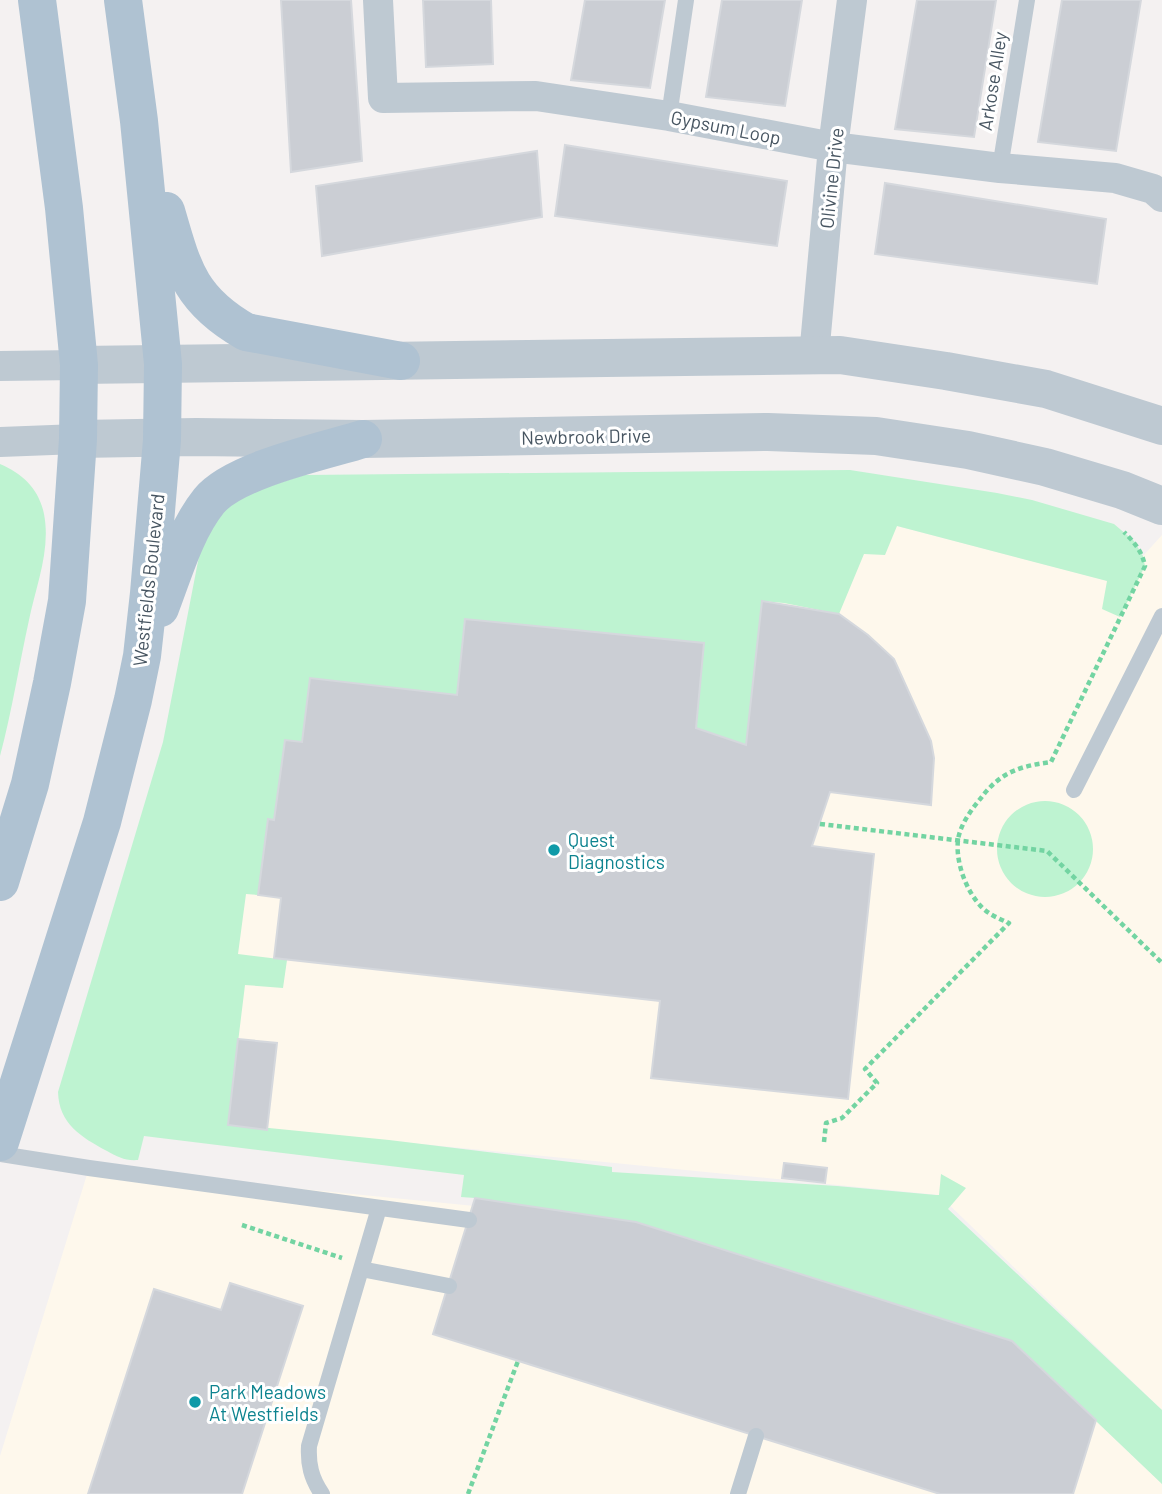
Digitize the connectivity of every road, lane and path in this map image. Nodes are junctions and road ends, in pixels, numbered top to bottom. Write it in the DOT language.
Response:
graph roads {
  1 [pos="37,0"];
  2 [pos="122,0"];
  3 [pos="378,0"];
  4 [pos="686,0"];
  5 [pos="852,0"];
  6 [pos="1027,0"];
  7 [pos="669,116"];
  8 [pos="139,121"];
  9 [pos="833,147"];
  10 [pos="999,168"];
  11 [pos="1162,197"];
  12 [pos="814,356"];
  13 [pos="401,361"];
  14 [pos="163,364"];
  15 [pos="79,365"];
  16 [pos="0,366"];
  17 [pos="1162,426"];
  18 [pos="78,439"];
  19 [pos="363,439"];
  20 [pos="162,440"];
  21 [pos="0,442"];
  22 [pos="1162,506"];
  23 [pos="1124,532"];
  24 [pos="1162,616"];
  25 [pos="142,656"];
  26 [pos="1074,790"];
  27 [pos="820,824"];
  28 [pos="958,841"];
  29 [pos="0,883"];
  30 [pos="1162,963"];
  31 [pos="0,1142"];
  32 [pos="824,1142"];
  33 [pos="0,1154"];
  34 [pos="379,1208"];
  35 [pos="469,1220"];
  36 [pos="242,1225"];
  37 [pos="343,1266"];
  38 [pos="361,1269"];
  39 [pos="449,1286"];
  40 [pos="518,1361"];
  41 [pos="756,1436"];
  42 [pos="322,1494"];
  43 [pos="468,1494"];
  44 [pos="738,1494"];
  1 -- 15 [label="main road"];
  2 -- 8 [label="main road, Westfields Boulevard"];
  3 -- 7 [label="street, Gypsum Loop"];
  4 -- 7 [label="lane"];
  5 -- 9 [label="street, Olivine Drive"];
  6 -- 10 [label="lane, Arkose Alley"];
  7 -- 9 [label="street, Gypsum Loop"];
  8 -- 13 [label="main road"];
  8 -- 14 [label="main road, Westfields Boulevard"];
  9 -- 10 [label="street, Gypsum Loop"];
  9 -- 12 [label="street, Olivine Drive"];
  10 -- 11 [label="street, Gypsum Loop"];
  12 -- 13 [label="street"];
  12 -- 17 [label="street"];
  13 -- 14 [label="street"];
  14 -- 15 [label="street"];
  14 -- 20 [label="main road, Westfields Boulevard"];
  15 -- 16 [label="street"];
  15 -- 18 [label="main road"];
  18 -- 20 [label="street, Newbrook Drive"];
  18 -- 21 [label="street, Newbrook Drive"];
  18 -- 29 [label="main road"];
  19 -- 20 [label="street, Newbrook Drive"];
  19 -- 22 [label="street, Newbrook Drive"];
  19 -- 25 [label="main road"];
  20 -- 25 [label="main road, Westfields Boulevard"];
  23 -- 28 [label="path"];
  24 -- 26 [label="lane"];
  25 -- 31 [label="main road, Westfields Boulevard"];
  27 -- 28 [label="path"];
  28 -- 30 [label="path"];
  28 -- 32 [label="path"];
  33 -- 34 [label="lane"];
  34 -- 35 [label="lane"];
  34 -- 38 [label="lane"];
  36 -- 37 [label="path"];
  38 -- 39 [label="lane"];
  38 -- 42 [label="lane"];
  40 -- 43 [label="path"];
  41 -- 44 [label="lane"];
}
